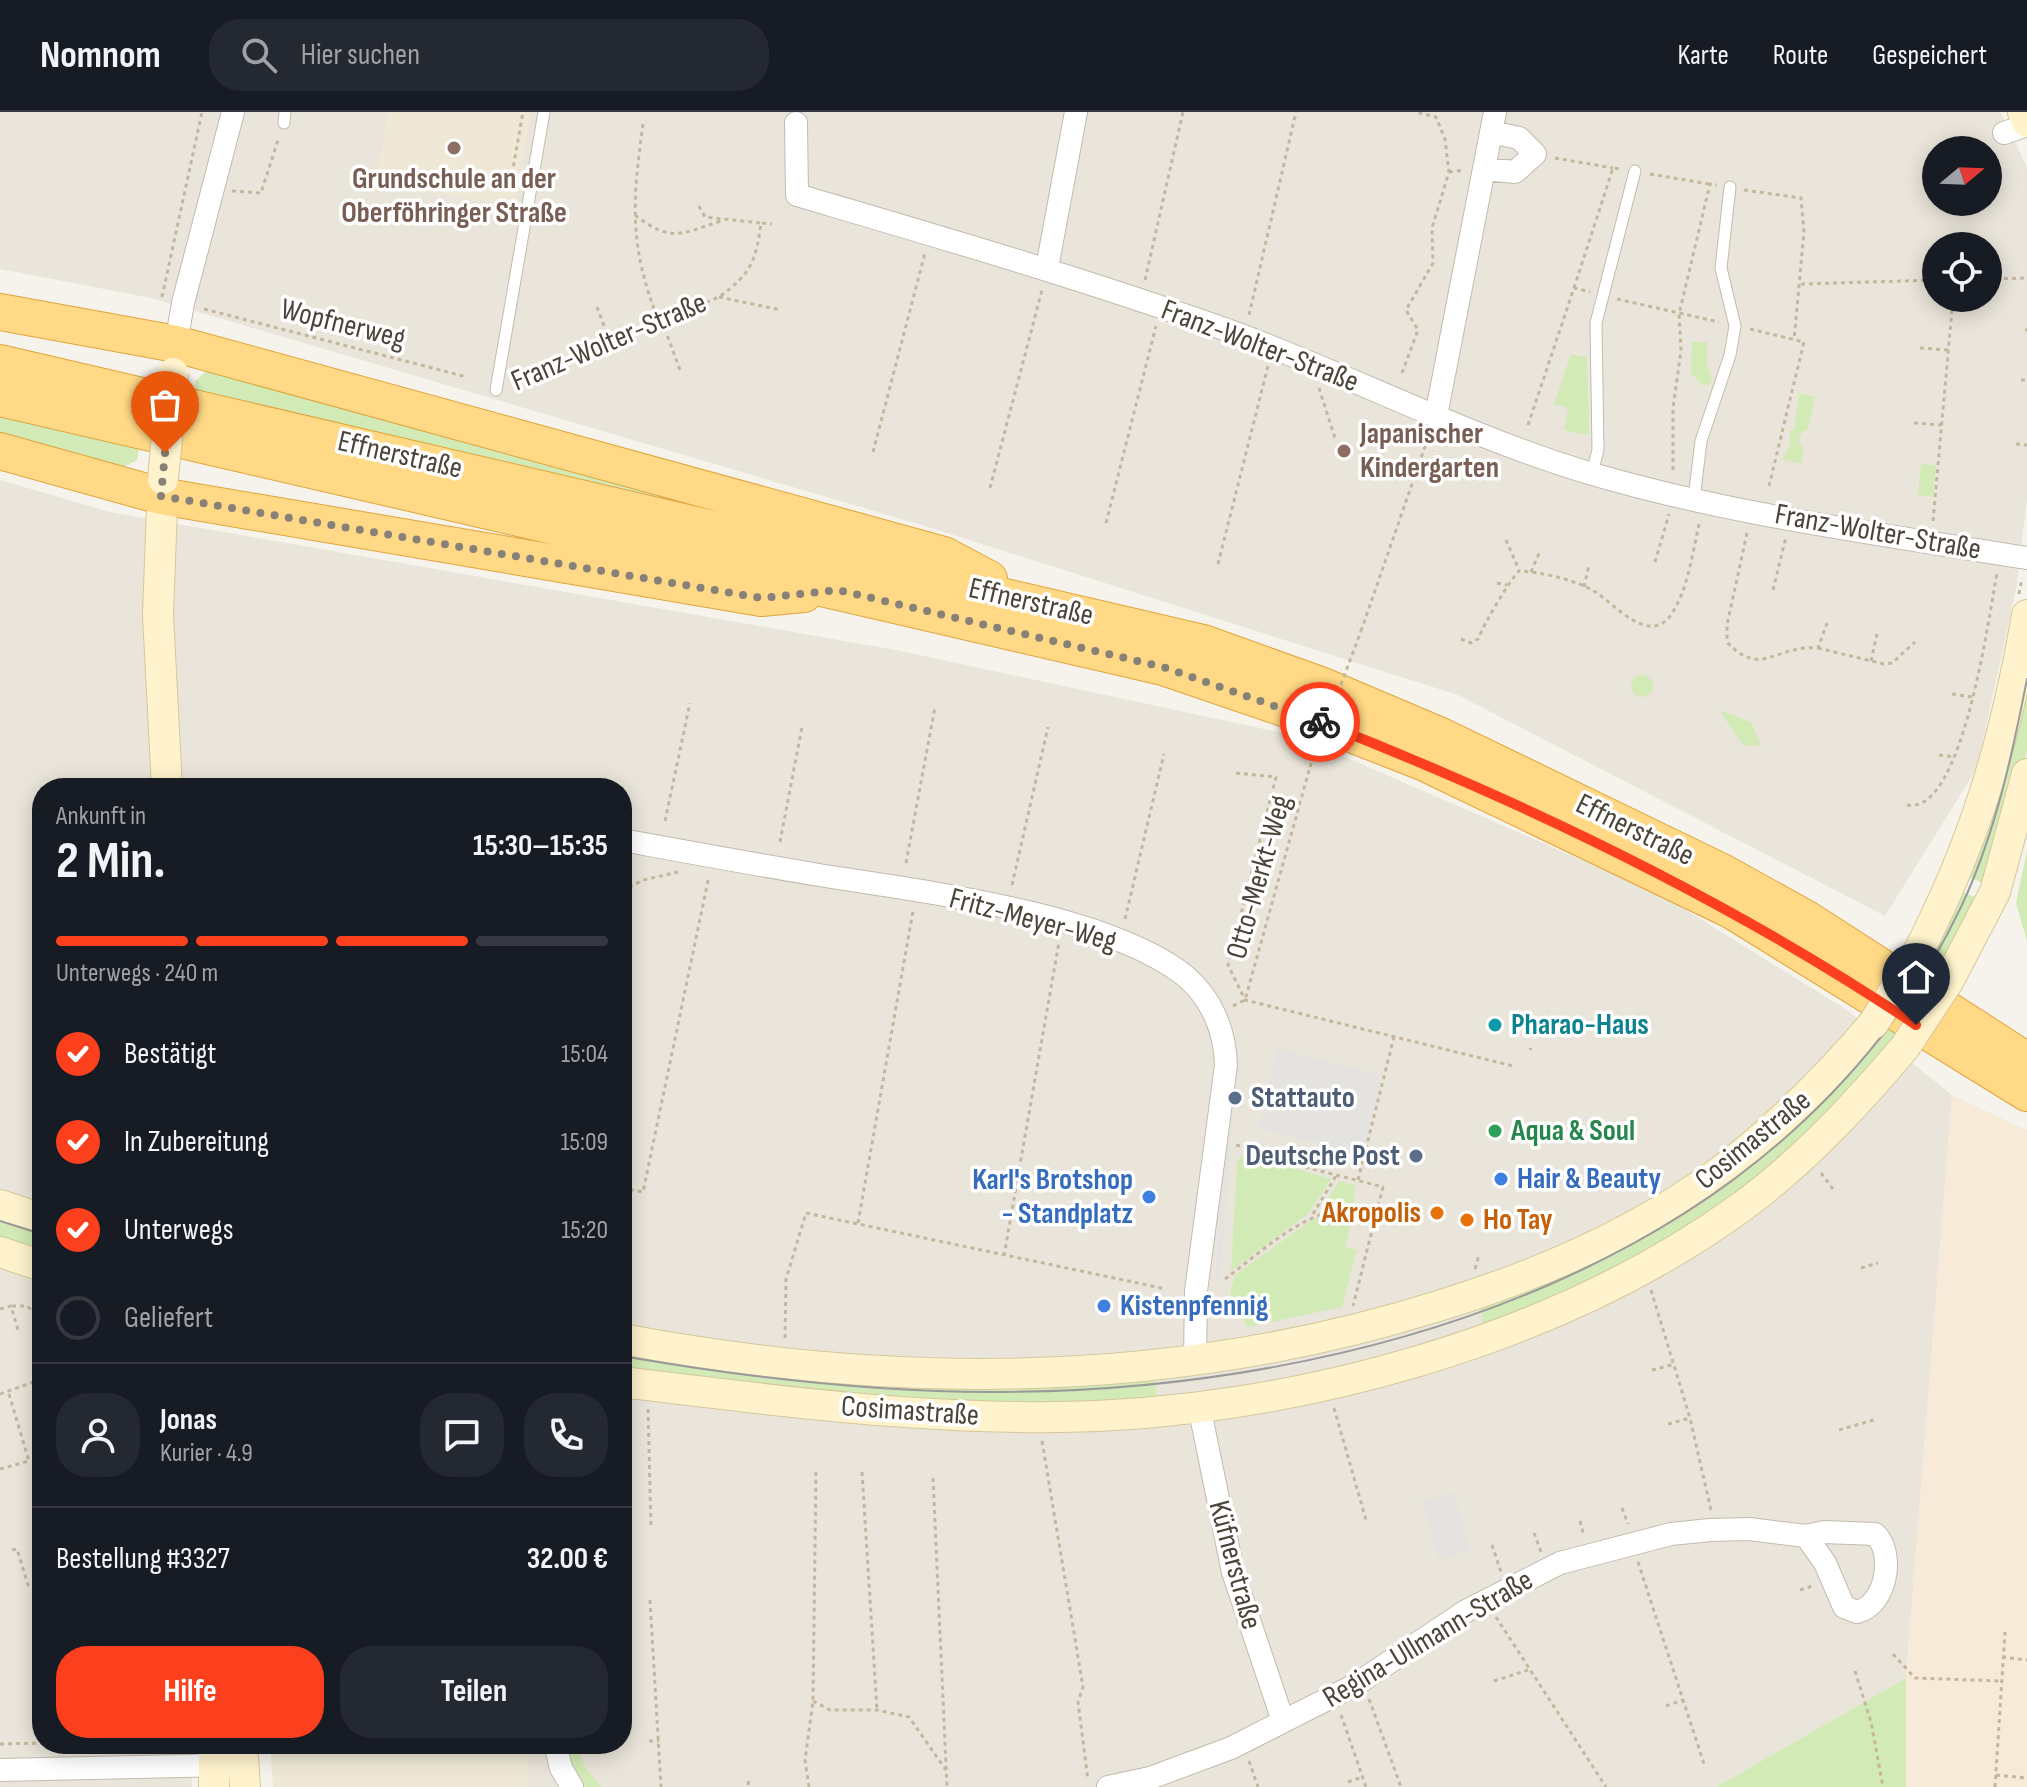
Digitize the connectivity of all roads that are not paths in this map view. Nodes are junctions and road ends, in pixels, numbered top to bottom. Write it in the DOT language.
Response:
graph roads {
  1 [pos="233,112"];
  2 [pos="544,112"];
  3 [pos="1076,112"];
  4 [pos="1493,122"];
  5 [pos="796,123"];
  6 [pos="1484,169"];
  7 [pos="1635,171"];
  8 [pos="1730,187"];
  9 [pos="1047,268"];
  10 [pos="0,312"];
  11 [pos="175,359"];
  12 [pos="0,363"];
  13 [pos="496,390"];
  14 [pos="0,398"];
  15 [pos="1436,416"];
  16 [pos="0,451"];
  17 [pos="1592,473"];
  18 [pos="162,488"];
  19 [pos="1691,499"];
  20 [pos="2027,558"];
  21 [pos="838,590"];
  22 [pos="1035,603"];
  23 [pos="2027,615"];
  24 [pos="2027,774"];
  25 [pos="167,778"];
  26 [pos="632,842"];
  27 [pos="2027,1042"];
  28 [pos="1982,1050"];
  29 [pos="2027,1061"];
  30 [pos="2027,1093"];
  31 [pos="0,1205"];
  32 [pos="32,1216"];
  33 [pos="0,1252"];
  34 [pos="32,1263"];
  35 [pos="632,1341"];
  36 [pos="1195,1362"];
  37 [pos="632,1383"];
  38 [pos="1199,1406"];
  39 [pos="1806,1536"];
  40 [pos="1283,1721"];
  41 [pos="558,1754"];
  42 [pos="214,1765"];
  43 [pos="244,1765"];
  44 [pos="6,1770"];
  45 [pos="572,1787"];
  46 [pos="1108,1787"];
  1 -- 11 [label="street"];
  2 -- 13 [label="lane"];
  3 -- 9 [label="street"];
  4 -- 6 [label="street"];
  4 -- 6 [label="street"];
  5 -- 9 [label="street, Franz-Wolter-Straße"];
  6 -- 15 [label="street"];
  7 -- 17 [label="lane"];
  8 -- 19 [label="lane"];
  9 -- 15 [label="street, Franz-Wolter-Straße"];
  10 -- 11 [label="highway"];
  11 -- 18 [label="main road, bridge"];
  11 -- 22 [label="highway"];
  12 -- 22 [label="highway, Effnerstraße"];
  14 -- 21 [label="highway, Effnerstraße"];
  15 -- 17 [label="street, Franz-Wolter-Straße"];
  16 -- 18 [label="highway"];
  17 -- 19 [label="street, Franz-Wolter-Straße"];
  18 -- 21 [label="highway"];
  18 -- 25 [label="main road"];
  19 -- 20 [label="street, Franz-Wolter-Straße"];
  21 -- 28 [label="highway, Effnerstraße"];
  22 -- 28 [label="highway, Effnerstraße"];
  23 -- 36 [label="main road, Cosimastraße, bridge"];
  24 -- 38 [label="main road, Cosimastraße, bridge"];
  26 -- 36 [label="street, Fritz-Meyer-Weg"];
  27 -- 28 [label="highway"];
  28 -- 29 [label="highway"];
  28 -- 30 [label="highway"];
  31 -- 32 [label="main road"];
  33 -- 34 [label="main road"];
  35 -- 36 [label="main road, Cosimastraße"];
  36 -- 38 [label="main road"];
  37 -- 38 [label="main road, Cosimastraße"];
  38 -- 40 [label="street, Küfnerstraße"];
  39 -- 40 [label="street, Regina-Ullmann-Straße"];
  40 -- 46 [label="street, Regina-Ullmann-Straße"];
  41 -- 45 [label="street"];
  42 -- 43 [label="street"];
  42 -- 44 [label="street"];
}
